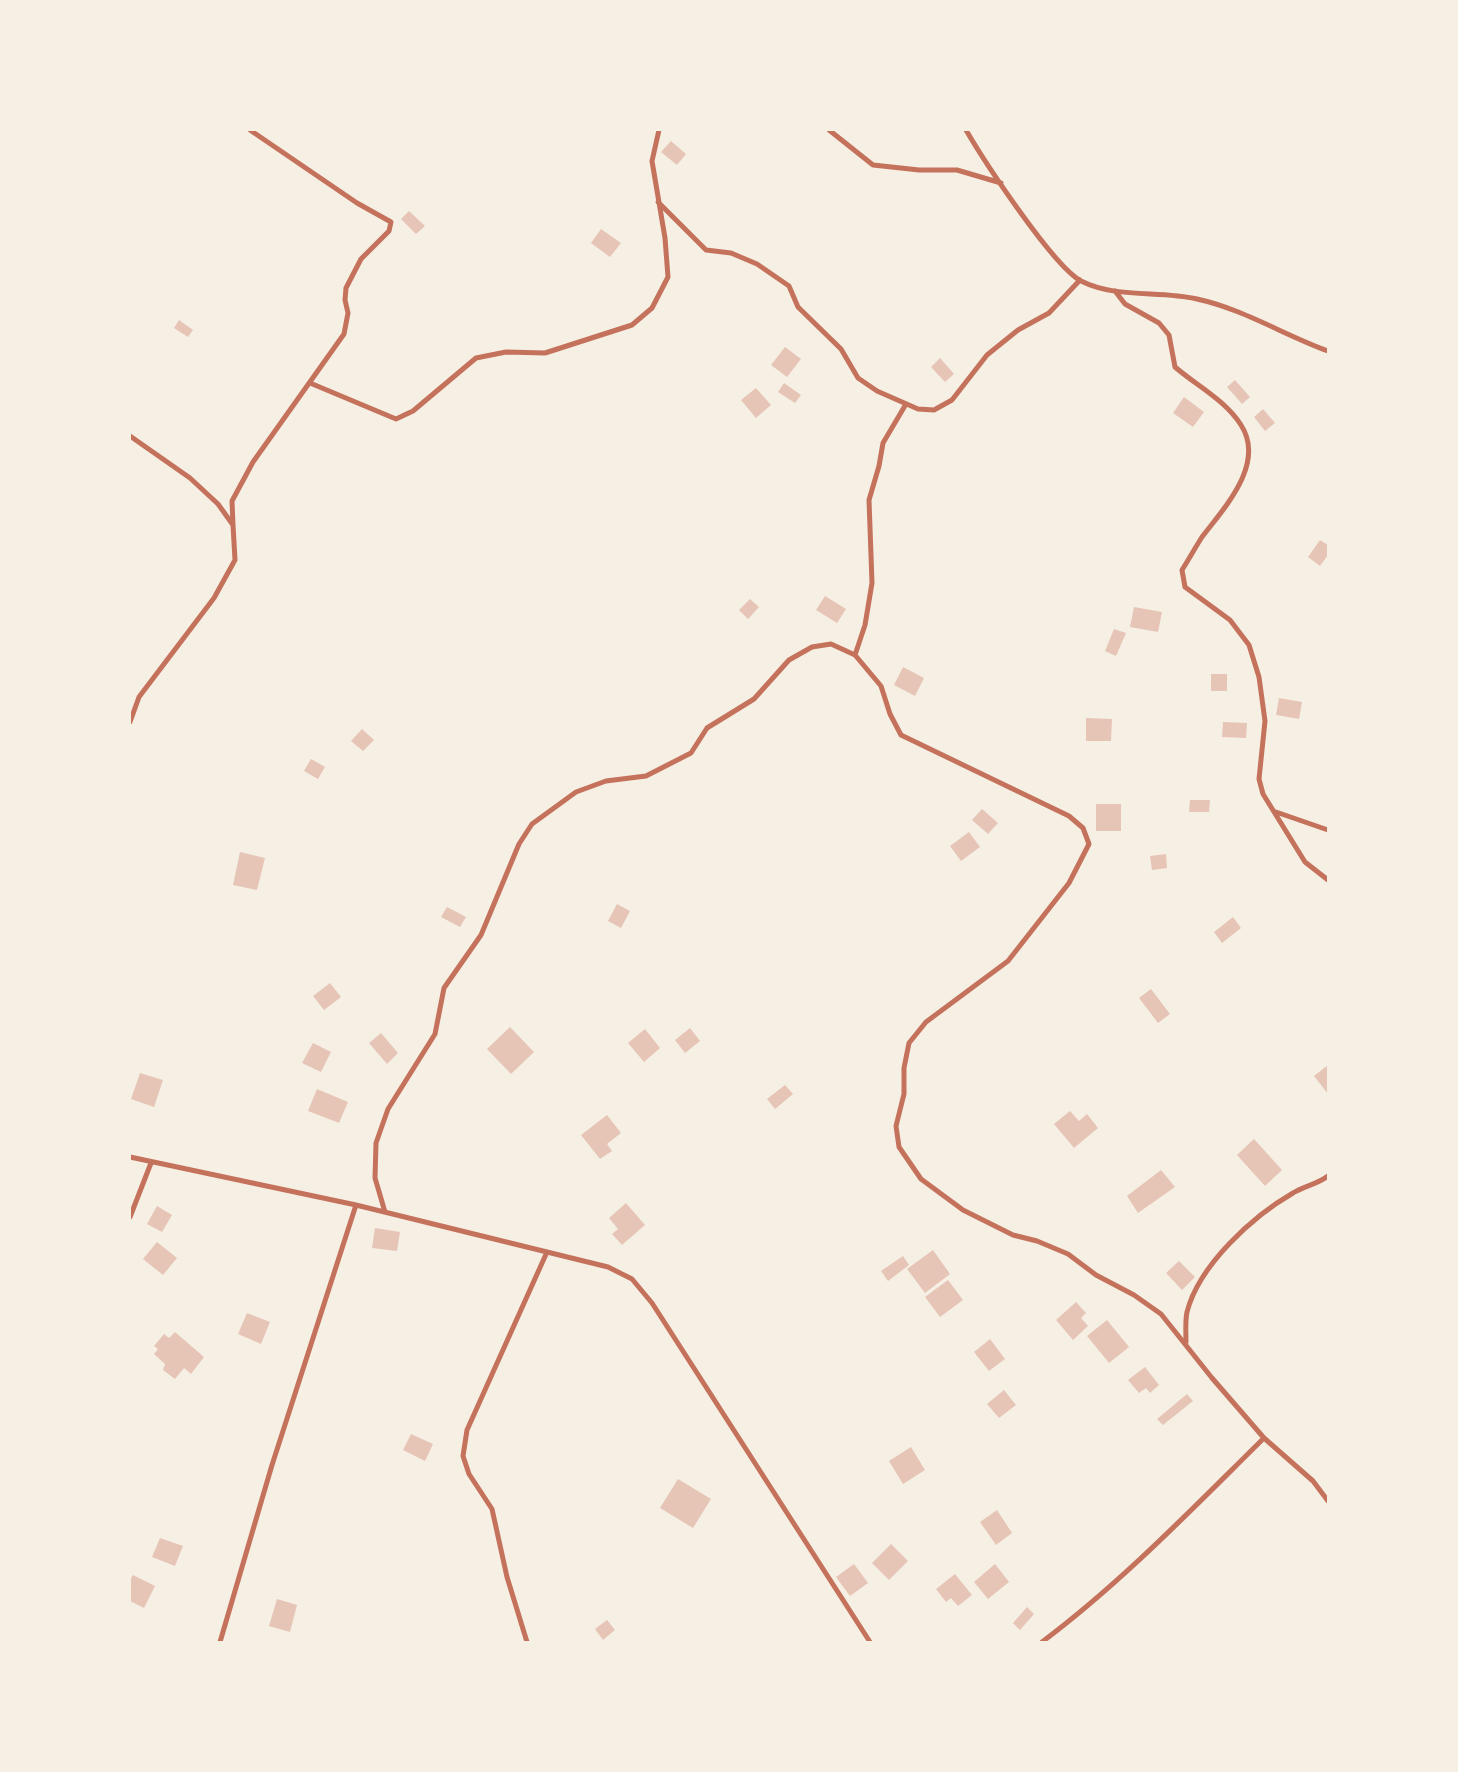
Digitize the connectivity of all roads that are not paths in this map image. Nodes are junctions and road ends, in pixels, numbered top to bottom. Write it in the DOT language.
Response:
graph roads {
  1 [pos="250,130"];
  2 [pos="659,130"];
  3 [pos="829,130"];
  4 [pos="966,130"];
  5 [pos="1002,184"];
  6 [pos="658,201"];
  7 [pos="1080,280"];
  8 [pos="1115,291"];
  9 [pos="1328,351"];
  10 [pos="310,382"];
  11 [pos="906,404"];
  12 [pos="130,436"];
  13 [pos="233,525"];
  14 [pos="855,655"];
  15 [pos="130,722"];
  16 [pos="1275,811"];
  17 [pos="1328,830"];
  18 [pos="1328,880"];
  19 [pos="130,1157"];
  20 [pos="151,1163"];
  21 [pos="1328,1176"];
  22 [pos="356,1205"];
  23 [pos="385,1212"];
  24 [pos="130,1217"];
  25 [pos="548,1252"];
  26 [pos="1186,1343"];
  27 [pos="1264,1438"];
  28 [pos="1328,1501"];
  29 [pos="220,1642"];
  30 [pos="527,1642"];
  31 [pos="870,1642"];
  32 [pos="1042,1642"];
  1 -- 10 [label="street"];
  2 -- 6 [label="street"];
  3 -- 5 [label="street"];
  4 -- 5 [label="street"];
  5 -- 7 [label="street"];
  6 -- 10 [label="street"];
  6 -- 11 [label="street"];
  7 -- 8 [label="street"];
  7 -- 11 [label="street"];
  8 -- 9 [label="street"];
  8 -- 16 [label="street"];
  10 -- 13 [label="street"];
  11 -- 14 [label="street"];
  12 -- 13 [label="street"];
  13 -- 15 [label="street"];
  14 -- 23 [label="street"];
  14 -- 26 [label="street"];
  16 -- 17 [label="street"];
  16 -- 18 [label="street"];
  19 -- 20 [label="street"];
  20 -- 22 [label="street"];
  20 -- 24 [label="street"];
  21 -- 26 [label="street"];
  22 -- 23 [label="street"];
  22 -- 29 [label="street"];
  23 -- 25 [label="street"];
  25 -- 30 [label="street"];
  25 -- 31 [label="street"];
  26 -- 27 [label="street"];
  27 -- 28 [label="street"];
  27 -- 32 [label="street"];
}
